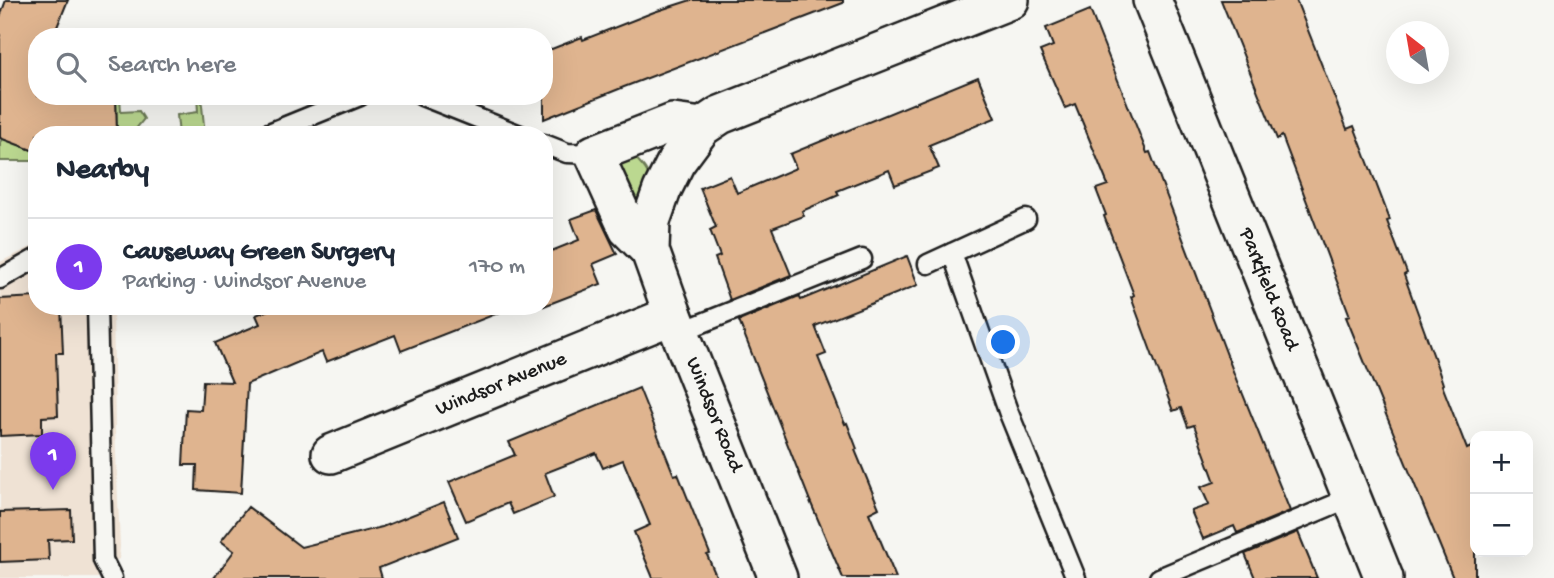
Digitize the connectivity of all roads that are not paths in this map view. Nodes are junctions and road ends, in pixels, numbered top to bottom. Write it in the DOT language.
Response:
graph roads {
  1 [pos="1010,0"];
  2 [pos="1152,0"];
  3 [pos="338,105"];
  4 [pos="445,105"];
  5 [pos="286,126"];
  6 [pos="497,126"];
  7 [pos="702,127"];
  8 [pos="553,148"];
  9 [pos="594,154"];
  10 [pos="1026,219"];
  11 [pos="650,251"];
  12 [pos="952,253"];
  13 [pos="862,259"];
  14 [pos="28,263"];
  15 [pos="928,264"];
  16 [pos="0,279"];
  17 [pos="97,315"];
  18 [pos="677,324"];
  19 [pos="331,454"];
  20 [pos="1352,498"];
  21 [pos="111,578"];
  22 [pos="778,578"];
  23 [pos="1076,578"];
  24 [pos="1159,578"];
  25 [pos="1384,578"];
  1 -- 7 [label="street, Windsor Road"];
  2 -- 20 [label="street, Parkfield Road"];
  3 -- 5 [label="lane"];
  4 -- 6 [label="lane"];
  7 -- 9 [label="street"];
  7 -- 11 [label="street, Windsor Road"];
  8 -- 9 [label="lane"];
  9 -- 11 [label="street, Windsor Road"];
  10 -- 12 [label="lane"];
  11 -- 18 [label="street, Windsor Road"];
  12 -- 15 [label="lane"];
  12 -- 23 [label="lane"];
  13 -- 18 [label="lane"];
  14 -- 16 [label="lane"];
  17 -- 21 [label="lane"];
  18 -- 19 [label="street, Windsor Avenue"];
  18 -- 22 [label="street, Windsor Road"];
  20 -- 24 [label="lane"];
  20 -- 25 [label="street, Parkfield Road"];
}
